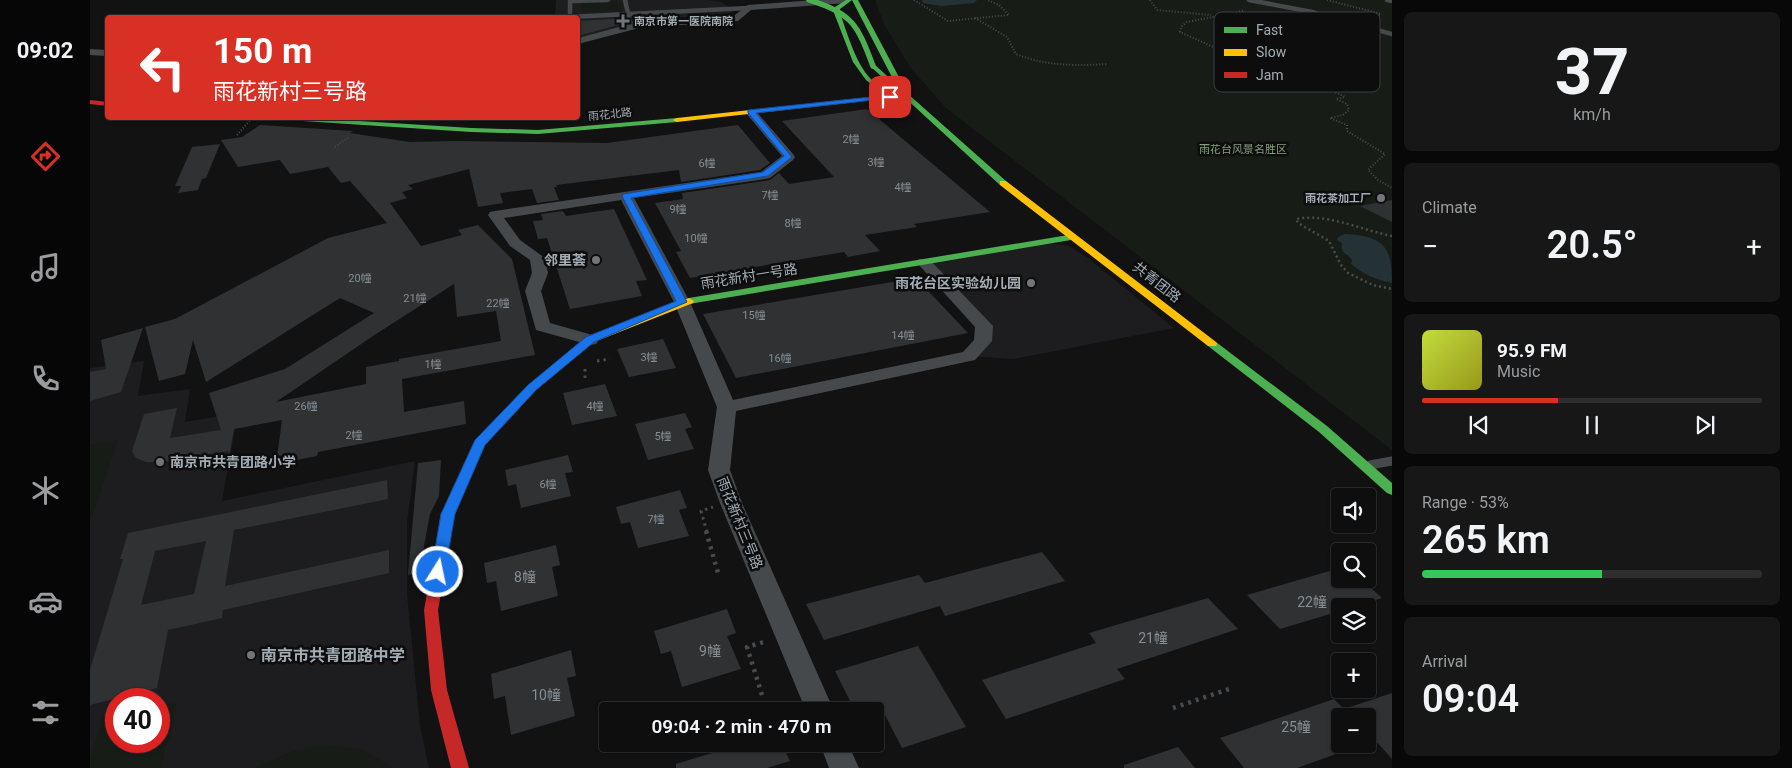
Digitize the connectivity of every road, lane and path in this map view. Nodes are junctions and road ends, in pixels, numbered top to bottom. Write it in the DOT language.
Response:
graph roads {
  1 [pos="608,0"];
  2 [pos="625,0"];
  3 [pos="809,0"];
  4 [pos="848,0"];
  5 [pos="855,0"];
  6 [pos="914,0"];
  7 [pos="987,0"];
  8 [pos="1150,0"];
  9 [pos="1249,0"];
  10 [pos="1327,0"];
  11 [pos="1387,0"];
  12 [pos="568,1"];
  13 [pos="1392,1"];
  14 [pos="748,8"];
  15 [pos="1243,11"];
  16 [pos="1371,11"];
  17 [pos="1236,12"];
  18 [pos="1312,12"];
  19 [pos="570,15"];
  20 [pos="628,15"];
  21 [pos="1214,15"];
  22 [pos="1214,15"];
  23 [pos="580,17"];
  24 [pos="975,18"];
  25 [pos="638,25"];
  26 [pos="580,41"];
  27 [pos="1214,47"];
  28 [pos="90,52"];
  29 [pos="105,53"];
  30 [pos="1108,64"];
  31 [pos="1335,92"];
  32 [pos="905,95"];
  33 [pos="90,102"];
  34 [pos="105,104"];
  35 [pos="751,112"];
  36 [pos="250,120"];
  37 [pos="318,120"];
  38 [pos="237,135"];
  39 [pos="1392,188"];
  40 [pos="626,196"];
  41 [pos="1392,236"];
  42 [pos="1074,237"];
  43 [pos="924,262"];
  44 [pos="1392,289"];
  45 [pos="682,302"];
  46 [pos="590,340"];
  47 [pos="585,363"];
  48 [pos="585,382"];
  49 [pos="727,407"];
  50 [pos="1392,462"];
  51 [pos="1364,466"];
  52 [pos="1392,490"];
  53 [pos="701,511"];
  54 [pos="718,573"];
  55 [pos="747,647"];
  56 [pos="1229,689"];
  57 [pos="762,695"];
  58 [pos="816,702"];
  59 [pos="1173,708"];
  60 [pos="837,752"];
  61 [pos="460,768"];
  62 [pos="844,768"];
  1 -- 12 [label="lane"];
  2 -- 20 [label="lane"];
  3 -- 32 [label="street, bridge"];
  4 -- 14 [label="street"];
  4 -- 32 [label="street, 共青团路"];
  5 -- 32 [label="street, 共青团路"];
  6 -- 24 [label="path"];
  7 -- 24 [label="path"];
  8 -- 21 [label="path"];
  9 -- 18 [label="lane"];
  10 -- 16 [label="path"];
  11 -- 13 [label="lane"];
  12 -- 19 [label="lane"];
  14 -- 20 [label="lane"];
  14 -- 25 [label="street"];
  15 -- 17 [label="path"];
  20 -- 23 [label="lane"];
  20 -- 25 [label="lane"];
  22 -- 27 [label="path"];
  24 -- 30 [label="path"];
  25 -- 26 [label="street"];
  28 -- 29 [label="street"];
  31 -- 39 [label="path"];
  32 -- 35 [label="street, 雨花北路"];
  32 -- 42 [label="street, 共青团路"];
  33 -- 34 [label="street"];
  35 -- 37 [label="street, 雨花北路"];
  35 -- 40 [label="street"];
  36 -- 38 [label="path"];
  40 -- 45 [label="street"];
  40 -- 46 [label="street"];
  41 -- 44 [label="path"];
  42 -- 43 [label="street, 雨花新村一号路"];
  42 -- 51 [label="street, 共青团路"];
  43 -- 45 [label="street, 雨花新村一号路"];
  43 -- 49 [label="street"];
  45 -- 46 [label="street, 雨花新村一号路"];
  45 -- 49 [label="street"];
  46 -- 61 [label="street, 雨花新村一号路"];
  47 -- 48 [label="path"];
  49 -- 58 [label="street, 雨花新村三号路"];
  50 -- 51 [label="lane"];
  51 -- 52 [label="street, 共青团路"];
  53 -- 54 [label="path"];
  55 -- 57 [label="path"];
  56 -- 59 [label="path"];
  60 -- 62 [label="street"];
}
